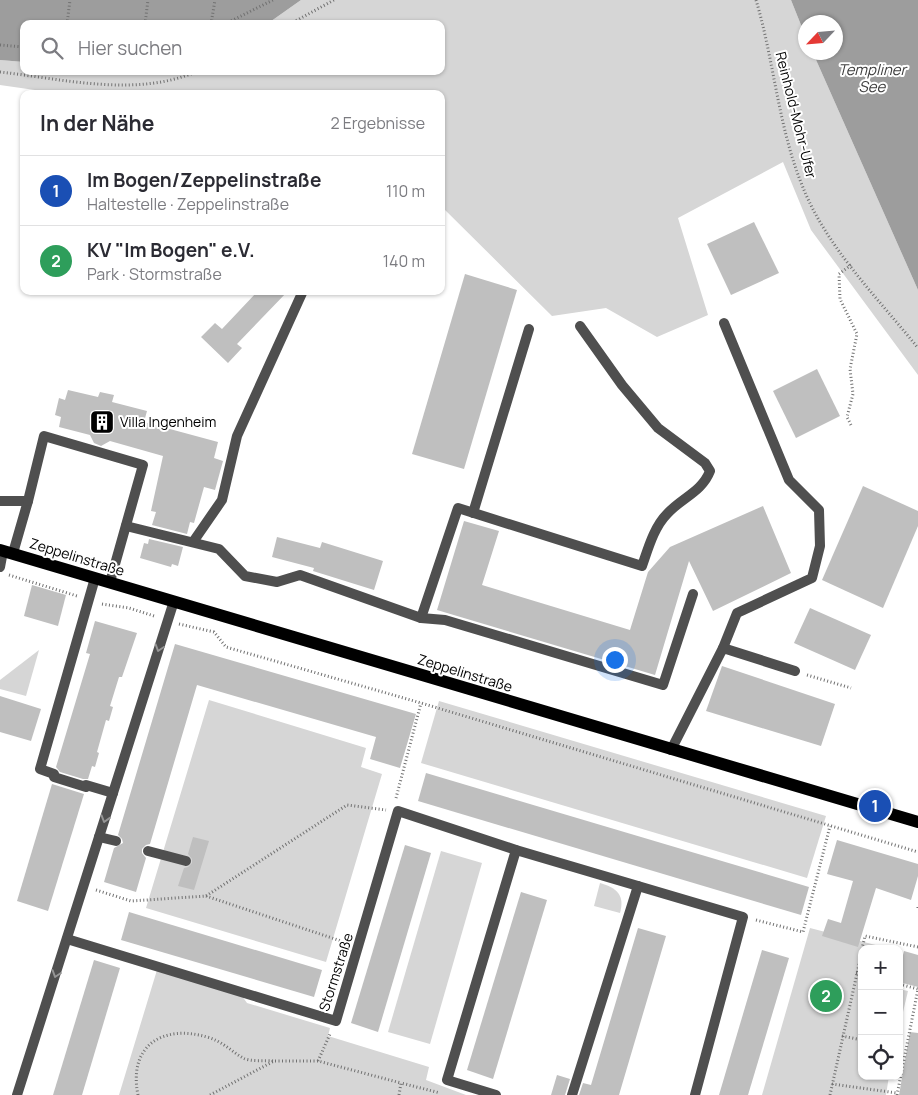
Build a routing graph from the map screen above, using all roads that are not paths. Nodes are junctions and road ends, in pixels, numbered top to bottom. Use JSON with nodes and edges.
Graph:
{"nodes":[{"id":1,"x":301,"y":295,"type":"edge"},
{"id":2,"x":724,"y":323,"type":"dead end"},
{"id":3,"x":580,"y":326,"type":"dead end"},
{"id":4,"x":529,"y":330,"type":"dead end"},
{"id":5,"x":0,"y":501,"type":"edge"},
{"id":6,"x":28,"y":501,"type":"junction"},
{"id":7,"x":473,"y":513,"type":"junction"},
{"id":8,"x":126,"y":526,"type":"junction"},
{"id":9,"x":193,"y":542,"type":"junction"},
{"id":10,"x":5,"y":551,"type":"edge"},
{"id":11,"x":0,"y":567,"type":"edge"},
{"id":12,"x":95,"y":578,"type":"junction"},
{"id":13,"x":110,"y":582,"type":"junction"},
{"id":14,"x":693,"y":594,"type":"dead end"},
{"id":15,"x":174,"y":601,"type":"junction"},
{"id":16,"x":421,"y":618,"type":"junction"},
{"id":17,"x":724,"y":648,"type":"junction"},
{"id":18,"x":795,"y":671,"type":"road end"},
{"id":19,"x":671,"y":750,"type":"junction"},
{"id":20,"x":113,"y":793,"type":"junction"},
{"id":21,"x":918,"y":822,"type":"edge"},
{"id":22,"x":100,"y":836,"type":"junction"},
{"id":23,"x":116,"y":841,"type":"dead end"},
{"id":24,"x":148,"y":850,"type":"dead end"},
{"id":25,"x":516,"y":850,"type":"junction"},
{"id":26,"x":186,"y":861,"type":"dead end"},
{"id":27,"x":638,"y":886,"type":"junction"},
{"id":28,"x":67,"y":939,"type":"junction"},
{"id":29,"x":17,"y":1095,"type":"edge"},
{"id":30,"x":496,"y":1095,"type":"edge"},
{"id":31,"x":572,"y":1095,"type":"edge"},
{"id":32,"x":695,"y":1095,"type":"edge"}],
"edges":[{"from":1,"to":9,"type":"street"},
{"from":2,"to":17,"type":"street"},
{"from":3,"to":7,"type":"street"},
{"from":4,"to":7,"type":"street"},
{"from":5,"to":6,"type":"street"},
{"from":6,"to":8,"type":"street"},
{"from":6,"to":10,"type":"street"},
{"from":7,"to":16,"type":"street"},
{"from":8,"to":9,"type":"street"},
{"from":8,"to":13,"type":"street"},
{"from":9,"to":16,"type":"street"},
{"from":10,"to":11,"type":"street"},
{"from":10,"to":12,"type":"main road","name":"Zeppelinstraße"},
{"from":12,"to":13,"type":"main road","name":"Zeppelinstraße"},
{"from":12,"to":20,"type":"street"},
{"from":13,"to":15,"type":"main road","name":"Zeppelinstraße"},
{"from":14,"to":16,"type":"street"},
{"from":15,"to":19,"type":"main road","name":"Zeppelinstraße"},
{"from":15,"to":20,"type":"street","one_way":true},
{"from":17,"to":18,"type":"street"},
{"from":17,"to":19,"type":"street"},
{"from":19,"to":21,"type":"main road","name":"Zeppelinstraße"},
{"from":20,"to":22,"type":"street","one_way":true},
{"from":22,"to":23,"type":"street"},
{"from":22,"to":28,"type":"street"},
{"from":24,"to":26,"type":"street"},
{"from":25,"to":27,"type":"street"},
{"from":25,"to":28,"type":"street","name":"Stormstraße"},
{"from":25,"to":30,"type":"street"},
{"from":27,"to":31,"type":"street"},
{"from":27,"to":32,"type":"street"},
{"from":28,"to":29,"type":"street","one_way":true}]}
